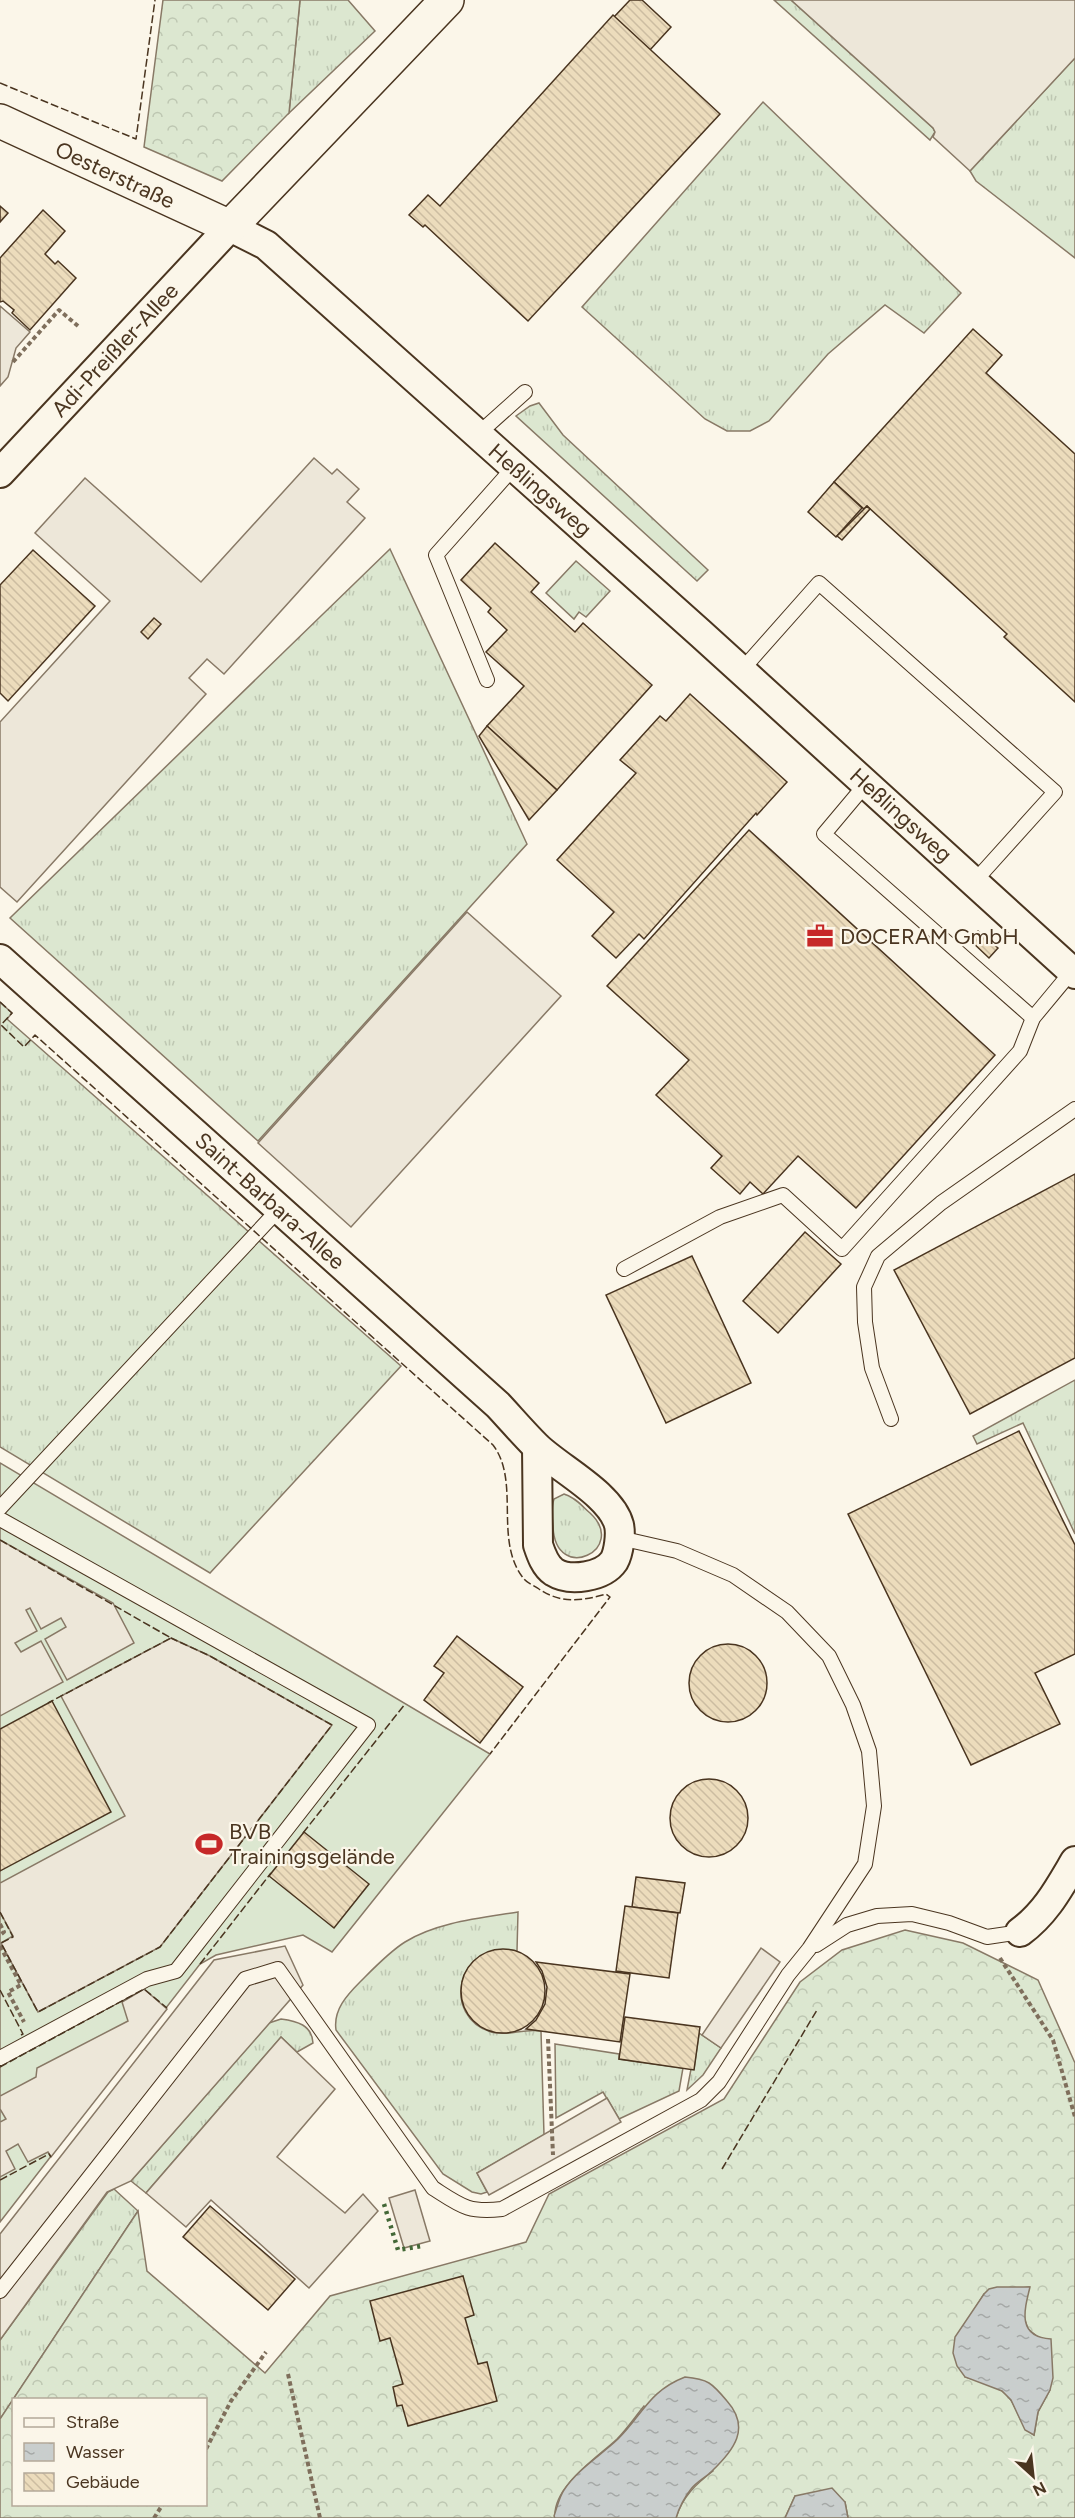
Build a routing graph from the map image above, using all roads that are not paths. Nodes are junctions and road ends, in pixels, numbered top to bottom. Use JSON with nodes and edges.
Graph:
{"nodes":[{"id":1,"x":447,"y":0,"type":"edge"},
{"id":2,"x":0,"y":121,"type":"edge"},
{"id":3,"x":230,"y":227,"type":"junction"},
{"id":4,"x":525,"y":392,"type":"dead end"},
{"id":5,"x":477,"y":435,"type":"junction"},
{"id":6,"x":514,"y":466,"type":"junction"},
{"id":7,"x":0,"y":474,"type":"edge"},
{"id":8,"x":741,"y":671,"type":"junction"},
{"id":9,"x":487,"y":680,"type":"dead end"},
{"id":10,"x":866,"y":784,"type":"junction"},
{"id":11,"x":974,"y":882,"type":"junction"},
{"id":12,"x":0,"y":959,"type":"edge"},
{"id":13,"x":1074,"y":972,"type":"edge"},
{"id":14,"x":1033,"y":1018,"type":"junction"},
{"id":15,"x":1075,"y":1109,"type":"edge"},
{"id":16,"x":279,"y":1209,"type":"junction"},
{"id":17,"x":624,"y":1269,"type":"dead end"},
{"id":18,"x":891,"y":1419,"type":"dead end"},
{"id":19,"x":537,"y":1447,"type":"junction"},
{"id":20,"x":0,"y":1508,"type":"edge"},
{"id":21,"x":0,"y":1519,"type":"edge"},
{"id":22,"x":620,"y":1538,"type":"junction"},
{"id":23,"x":1075,"y":1861,"type":"edge"},
{"id":24,"x":1020,"y":1932,"type":"joint"},
{"id":25,"x":809,"y":1949,"type":"junction"},
{"id":26,"x":0,"y":2058,"type":"edge"},
{"id":27,"x":0,"y":2291,"type":"edge"}],
"edges":[{"from":1,"to":3,"type":"street"},
{"from":2,"to":3,"type":"street","name":"Oesterstraße"},
{"from":3,"to":5,"type":"street","name":"Heßlingsweg"},
{"from":3,"to":7,"type":"street","name":"Adi-Preißler-Allee"},
{"from":4,"to":5,"type":"lane"},
{"from":5,"to":6,"type":"street","name":"Heßlingsweg"},
{"from":6,"to":8,"type":"street","name":"Heßlingsweg"},
{"from":6,"to":9,"type":"lane"},
{"from":8,"to":10,"type":"street","name":"Heßlingsweg"},
{"from":8,"to":11,"type":"lane"},
{"from":10,"to":11,"type":"street","name":"Heßlingsweg"},
{"from":10,"to":14,"type":"lane"},
{"from":11,"to":13,"type":"street","name":"Heßlingsweg"},
{"from":12,"to":16,"type":"street","name":"Saint-Barbara-Allee"},
{"from":13,"to":14,"type":"lane"},
{"from":14,"to":17,"type":"lane"},
{"from":15,"to":18,"type":"lane"},
{"from":16,"to":19,"type":"street","name":"Saint-Barbara-Allee"},
{"from":16,"to":20,"type":"lane"},
{"from":19,"to":22,"type":"street","name":"Saint-Barbara-Allee"},
{"from":19,"to":22,"type":"street"},
{"from":21,"to":26,"type":"lane"},
{"from":22,"to":25,"type":"lane"},
{"from":23,"to":24,"type":"street"},
{"from":24,"to":25,"type":"lane"},
{"from":25,"to":27,"type":"lane"}]}
